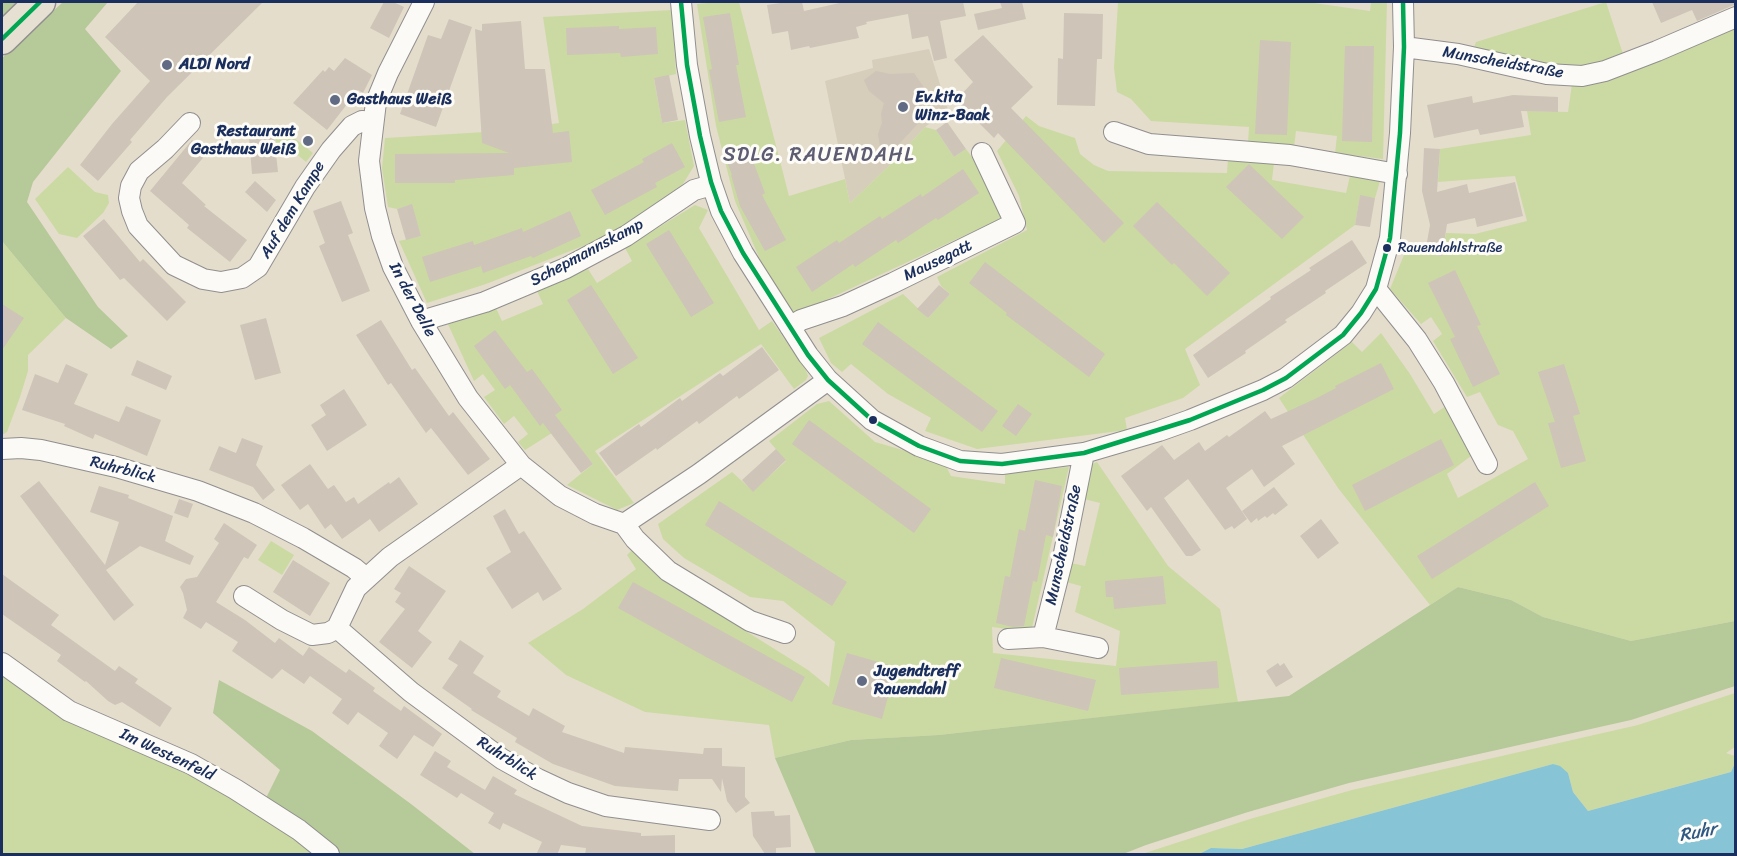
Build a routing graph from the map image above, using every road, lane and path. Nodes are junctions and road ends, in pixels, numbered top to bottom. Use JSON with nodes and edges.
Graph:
{"nodes":[{"id":1,"x":40,"y":2,"type":"edge"},
{"id":2,"x":424,"y":2,"type":"edge"},
{"id":3,"x":681,"y":2,"type":"edge"},
{"id":4,"x":1403,"y":2,"type":"edge"},
{"id":5,"x":1736,"y":17,"type":"edge"},
{"id":6,"x":2,"y":39,"type":"edge"},
{"id":7,"x":1404,"y":47,"type":"junction"},
{"id":8,"x":372,"y":122,"type":"junction"},
{"id":9,"x":190,"y":123,"type":"dead end"},
{"id":10,"x":1114,"y":132,"type":"dead end"},
{"id":11,"x":982,"y":153,"type":"dead end"},
{"id":12,"x":1397,"y":174,"type":"junction"},
{"id":13,"x":712,"y":185,"type":"junction"},
{"id":14,"x":1376,"y":290,"type":"junction"},
{"id":15,"x":421,"y":321,"type":"junction"},
{"id":16,"x":790,"y":327,"type":"junction"},
{"id":17,"x":828,"y":380,"type":"junction"},
{"id":18,"x":2,"y":449,"type":"edge"},
{"id":19,"x":1084,"y":453,"type":"junction"},
{"id":20,"x":1487,"y":464,"type":"dead end"},
{"id":21,"x":521,"y":465,"type":"junction"},
{"id":22,"x":624,"y":524,"type":"junction"},
{"id":23,"x":366,"y":578,"type":"junction"},
{"id":24,"x":244,"y":596,"type":"dead end"},
{"id":25,"x":337,"y":628,"type":"junction"},
{"id":26,"x":785,"y":633,"type":"dead end"},
{"id":27,"x":1043,"y":637,"type":"junction"},
{"id":28,"x":1008,"y":639,"type":"dead end"},
{"id":29,"x":1098,"y":648,"type":"dead end"},
{"id":30,"x":2,"y":663,"type":"edge"},
{"id":31,"x":710,"y":820,"type":"dead end"},
{"id":32,"x":329,"y":855,"type":"edge"}],
"edges":[{"from":1,"to":6,"type":"main road"},
{"from":2,"to":8,"type":"street","name":"In der Delle"},
{"from":3,"to":13,"type":"street"},
{"from":4,"to":7,"type":"street"},
{"from":5,"to":7,"type":"street","name":"Munscheidstraße"},
{"from":7,"to":12,"type":"street"},
{"from":8,"to":9,"type":"street","name":"Auf dem Kampe"},
{"from":8,"to":15,"type":"street","name":"In der Delle"},
{"from":10,"to":12,"type":"street"},
{"from":11,"to":16,"type":"street","name":"Mausegatt"},
{"from":12,"to":14,"type":"street"},
{"from":13,"to":15,"type":"street","name":"Schepmannskamp"},
{"from":13,"to":16,"type":"street"},
{"from":14,"to":19,"type":"street"},
{"from":14,"to":20,"type":"street"},
{"from":15,"to":21,"type":"street","name":"In der Delle"},
{"from":16,"to":17,"type":"street"},
{"from":17,"to":19,"type":"street"},
{"from":17,"to":22,"type":"street"},
{"from":18,"to":23,"type":"street","name":"Ruhrblick"},
{"from":19,"to":27,"type":"street","name":"Munscheidstraße"},
{"from":21,"to":22,"type":"street","name":"In der Delle"},
{"from":21,"to":23,"type":"street"},
{"from":22,"to":26,"type":"street"},
{"from":23,"to":25,"type":"street"},
{"from":24,"to":25,"type":"street"},
{"from":25,"to":31,"type":"street","name":"Ruhrblick"},
{"from":27,"to":28,"type":"street"},
{"from":27,"to":29,"type":"street"},
{"from":30,"to":32,"type":"street","name":"Im Westenfeld"}]}
